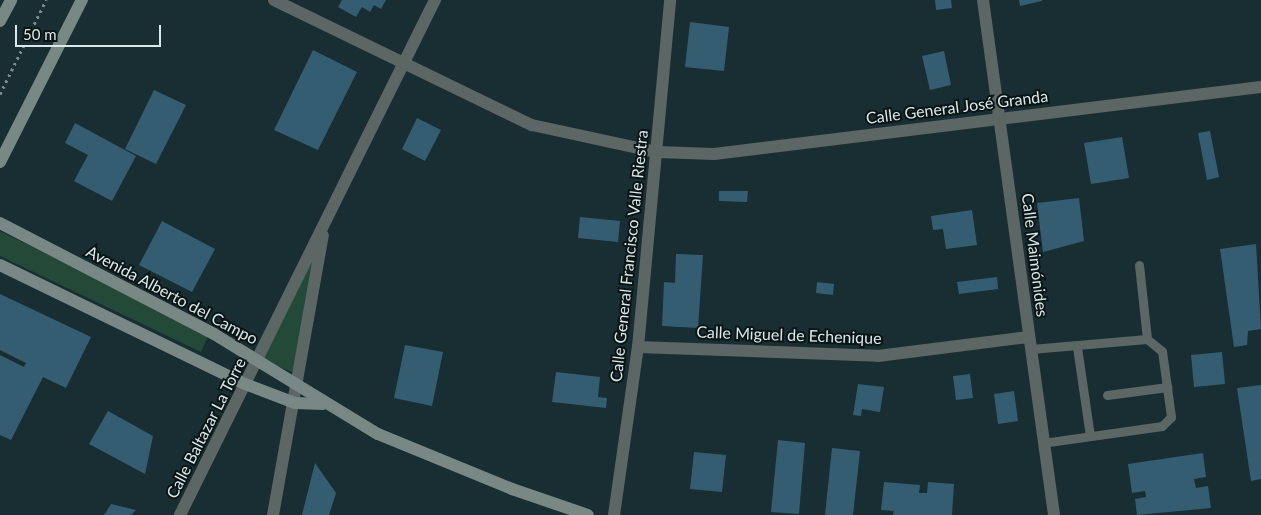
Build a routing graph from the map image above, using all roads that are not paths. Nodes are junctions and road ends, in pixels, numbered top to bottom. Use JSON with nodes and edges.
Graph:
{"nodes":[{"id":1,"x":11,"y":0,"type":"edge"},
{"id":2,"x":82,"y":0,"type":"edge"},
{"id":3,"x":274,"y":0,"type":"edge"},
{"id":4,"x":434,"y":0,"type":"edge"},
{"id":5,"x":670,"y":0,"type":"edge"},
{"id":6,"x":983,"y":0,"type":"edge"},
{"id":7,"x":0,"y":22,"type":"edge"},
{"id":8,"x":405,"y":62,"type":"junction"},
{"id":9,"x":1261,"y":87,"type":"edge"},
{"id":10,"x":1001,"y":117,"type":"junction"},
{"id":11,"x":657,"y":152,"type":"junction"},
{"id":12,"x":0,"y":162,"type":"edge"},
{"id":13,"x":326,"y":221,"type":"junction"},
{"id":14,"x":0,"y":223,"type":"edge"},
{"id":15,"x":0,"y":265,"type":"edge"},
{"id":16,"x":1139,"y":265,"type":"dead end"},
{"id":17,"x":1147,"y":339,"type":"junction"},
{"id":18,"x":1030,"y":343,"type":"junction"},
{"id":19,"x":638,"y":347,"type":"junction"},
{"id":20,"x":1078,"y":347,"type":"junction"},
{"id":21,"x":258,"y":359,"type":"junction"},
{"id":22,"x":245,"y":384,"type":"junction"},
{"id":23,"x":1167,"y":387,"type":"junction"},
{"id":24,"x":297,"y":393,"type":"junction"},
{"id":25,"x":1107,"y":395,"type":"dead end"},
{"id":26,"x":323,"y":404,"type":"junction"},
{"id":27,"x":1090,"y":436,"type":"junction"},
{"id":28,"x":1044,"y":443,"type":"junction"},
{"id":29,"x":180,"y":515,"type":"edge"},
{"id":30,"x":273,"y":515,"type":"edge"},
{"id":31,"x":588,"y":515,"type":"edge"},
{"id":32,"x":614,"y":515,"type":"edge"},
{"id":33,"x":1054,"y":515,"type":"edge"}],
"edges":[{"from":1,"to":7,"type":"main road"},
{"from":2,"to":12,"type":"main road"},
{"from":3,"to":8,"type":"street","name":"Calle General José Granda"},
{"from":4,"to":8,"type":"street","name":"Calle Baltazar La Torre"},
{"from":5,"to":11,"type":"street","name":"Calle General Francisco Valle Riestra"},
{"from":6,"to":10,"type":"street","name":"Calle Maimónides"},
{"from":8,"to":11,"type":"street","name":"Calle General José Granda"},
{"from":8,"to":13,"type":"street","name":"Calle Baltazar La Torre"},
{"from":9,"to":10,"type":"street","name":"Calle General José Granda"},
{"from":10,"to":11,"type":"street","name":"Calle General José Granda"},
{"from":10,"to":18,"type":"street","name":"Calle Maimónides"},
{"from":11,"to":19,"type":"street","name":"Calle General Francisco Valle Riestra"},
{"from":13,"to":21,"type":"street","name":"Calle Baltazar La Torre"},
{"from":13,"to":24,"type":"street","name":"Calle Baltazar La Torre"},
{"from":14,"to":21,"type":"main road","name":"Avenida Alberto del Campo"},
{"from":15,"to":22,"type":"main road","name":"Avenida Alberto del Campo"},
{"from":16,"to":17,"type":"lane"},
{"from":17,"to":20,"type":"lane"},
{"from":17,"to":23,"type":"lane"},
{"from":18,"to":19,"type":"street","name":"Calle Miguel de Echenique"},
{"from":18,"to":20,"type":"lane"},
{"from":18,"to":28,"type":"street","name":"Calle Maimónides"},
{"from":19,"to":32,"type":"street","name":"Calle General Francisco Valle Riestra"},
{"from":20,"to":27,"type":"lane"},
{"from":21,"to":22,"type":"street","name":"Calle Baltazar La Torre"},
{"from":21,"to":24,"type":"main road","name":"Avenida Alberto del Campo"},
{"from":22,"to":24,"type":"main road","name":"Avenida Alberto del Campo"},
{"from":22,"to":29,"type":"street","name":"Calle Baltazar La Torre"},
{"from":23,"to":25,"type":"lane"},
{"from":23,"to":27,"type":"lane"},
{"from":24,"to":26,"type":"main road","name":"Avenida Alberto del Campo"},
{"from":24,"to":26,"type":"main road","name":"Avenida Alberto del Campo"},
{"from":24,"to":30,"type":"street","name":"Calle Baltazar La Torre"},
{"from":26,"to":31,"type":"main road","name":"Avenida Alberto del Campo"},
{"from":27,"to":28,"type":"lane"},
{"from":28,"to":33,"type":"street","name":"Calle Maimónides"}]}
